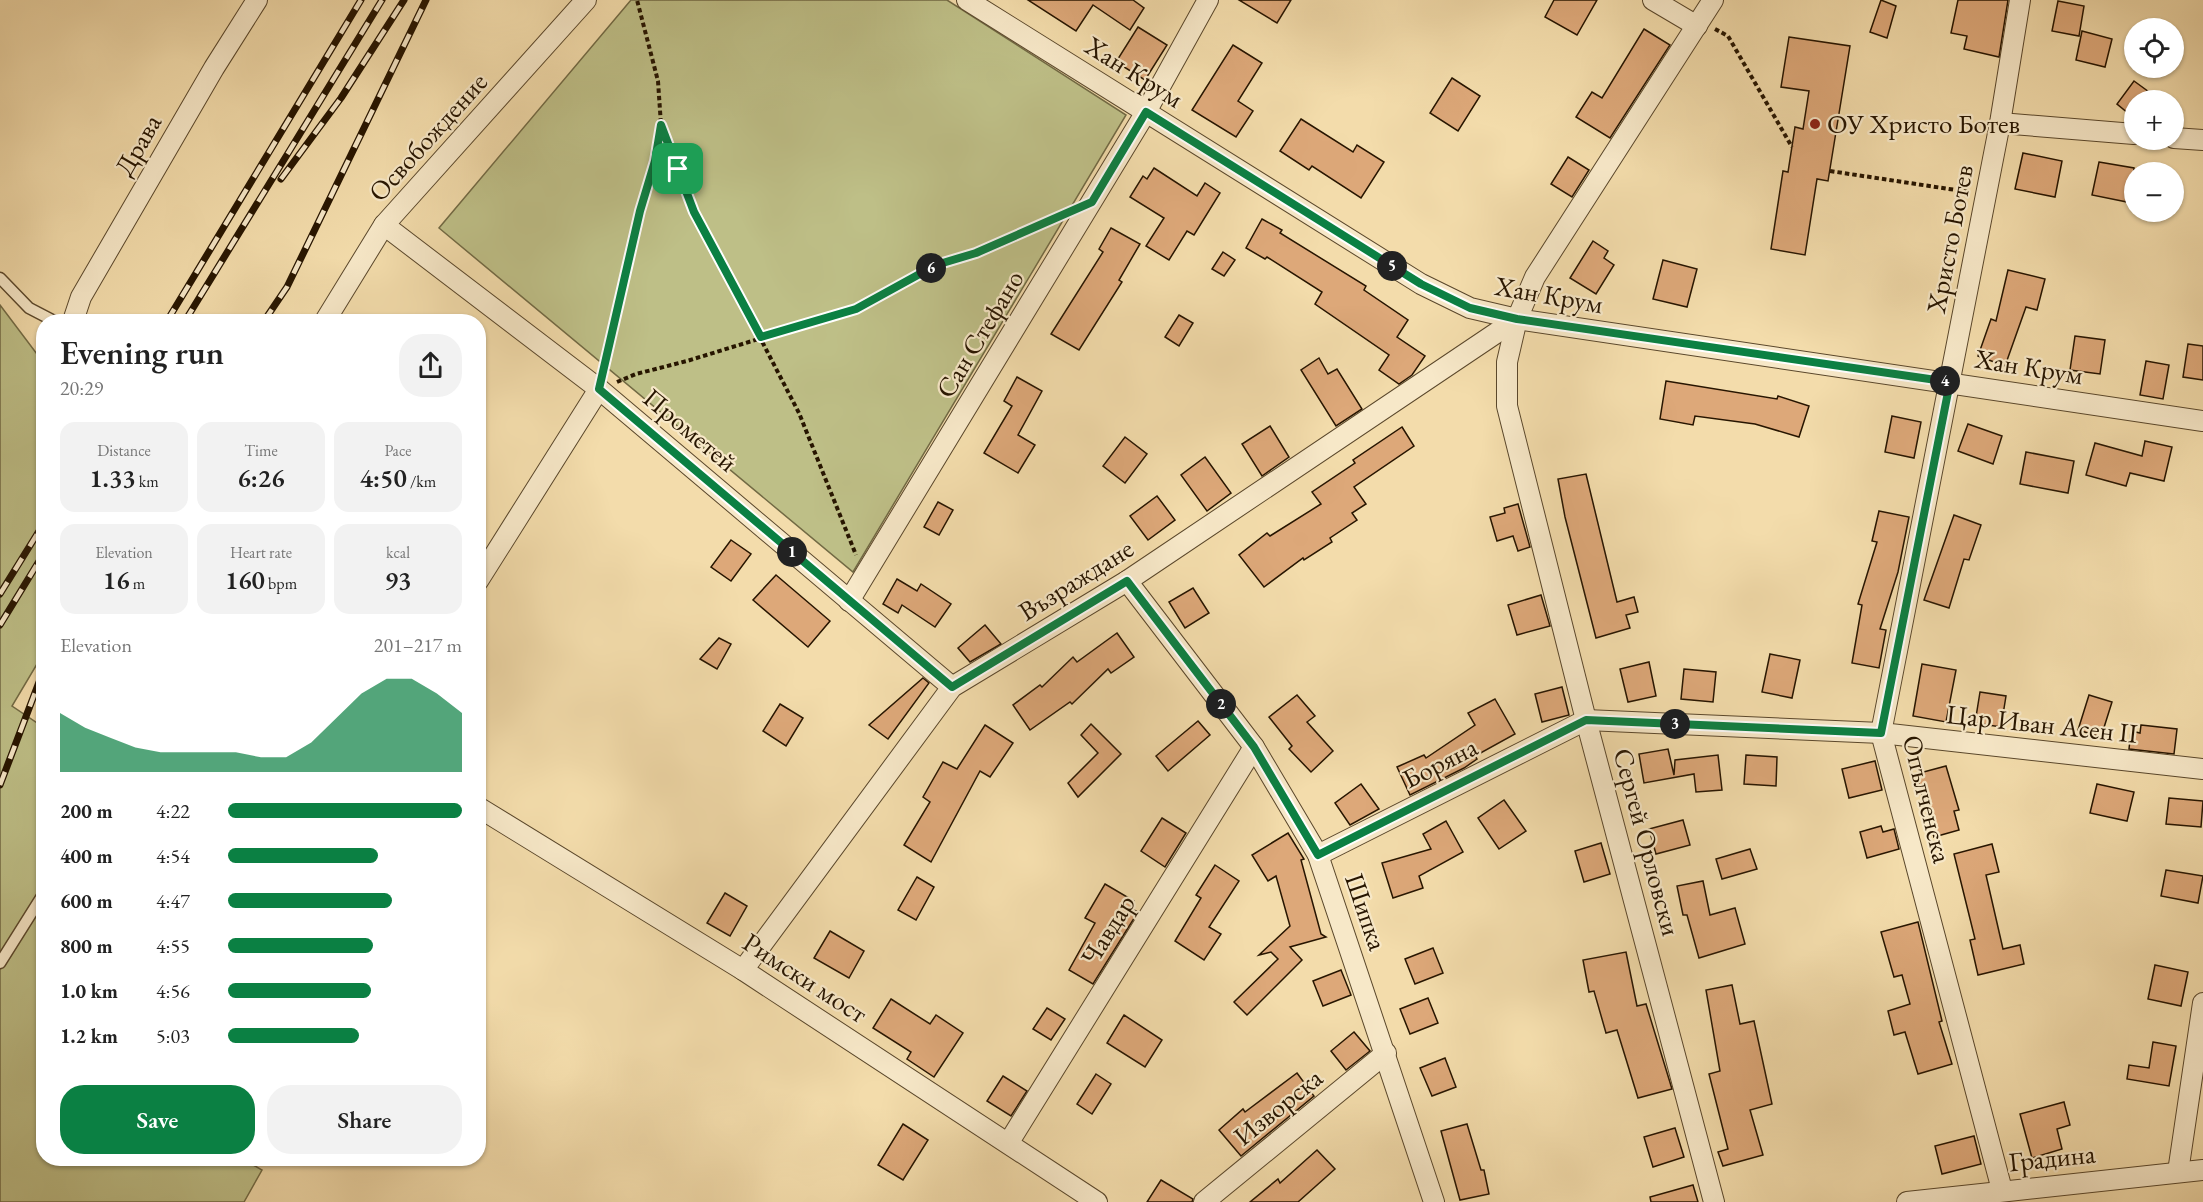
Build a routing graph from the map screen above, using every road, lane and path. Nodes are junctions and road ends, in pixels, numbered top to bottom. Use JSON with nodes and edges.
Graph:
{"nodes":[{"id":1,"x":257,"y":0,"type":"edge"},
{"id":2,"x":586,"y":0,"type":"edge"},
{"id":3,"x":638,"y":0,"type":"edge"},
{"id":4,"x":968,"y":0,"type":"edge"},
{"id":5,"x":1208,"y":0,"type":"edge"},
{"id":6,"x":1653,"y":0,"type":"edge"},
{"id":7,"x":1713,"y":0,"type":"edge"},
{"id":8,"x":2020,"y":0,"type":"edge"},
{"id":9,"x":1698,"y":23,"type":"junction"},
{"id":10,"x":1146,"y":112,"type":"junction"},
{"id":11,"x":2000,"y":123,"type":"junction"},
{"id":12,"x":661,"y":125,"type":"junction"},
{"id":13,"x":2124,"y":133,"type":"edge"},
{"id":14,"x":2184,"y":139,"type":"edge"},
{"id":15,"x":2203,"y":140,"type":"edge"},
{"id":16,"x":1792,"y":147,"type":"dead end"},
{"id":17,"x":1830,"y":171,"type":"dead end"},
{"id":18,"x":1986,"y":194,"type":"junction"},
{"id":19,"x":1092,"y":202,"type":"junction"},
{"id":20,"x":384,"y":225,"type":"junction"},
{"id":21,"x":0,"y":278,"type":"edge"},
{"id":22,"x":41,"y":314,"type":"edge"},
{"id":23,"x":75,"y":314,"type":"edge"},
{"id":24,"x":329,"y":314,"type":"edge"},
{"id":25,"x":1517,"y":319,"type":"junction"},
{"id":26,"x":761,"y":337,"type":"junction"},
{"id":27,"x":1950,"y":382,"type":"junction"},
{"id":28,"x":599,"y":389,"type":"junction"},
{"id":29,"x":2203,"y":421,"type":"edge"},
{"id":30,"x":486,"y":568,"type":"edge"},
{"id":31,"x":864,"y":576,"type":"junction"},
{"id":32,"x":1127,"y":581,"type":"junction"},
{"id":33,"x":849,"y":601,"type":"junction"},
{"id":34,"x":952,"y":687,"type":"junction"},
{"id":35,"x":1586,"y":720,"type":"junction"},
{"id":36,"x":1881,"y":733,"type":"junction"},
{"id":37,"x":1254,"y":747,"type":"junction"},
{"id":38,"x":2203,"y":769,"type":"edge"},
{"id":39,"x":486,"y":812,"type":"edge"},
{"id":40,"x":1318,"y":855,"type":"junction"},
{"id":41,"x":36,"y":906,"type":"edge"},
{"id":42,"x":0,"y":963,"type":"edge"},
{"id":43,"x":743,"y":970,"type":"junction"},
{"id":44,"x":2203,"y":1003,"type":"edge"},
{"id":45,"x":1386,"y":1053,"type":"junction"},
{"id":46,"x":1009,"y":1142,"type":"junction"},
{"id":47,"x":2203,"y":1170,"type":"edge"},
{"id":48,"x":2178,"y":1172,"type":"junction"},
{"id":49,"x":2002,"y":1190,"type":"junction"},
{"id":50,"x":1097,"y":1202,"type":"edge"},
{"id":51,"x":1204,"y":1202,"type":"edge"},
{"id":52,"x":1434,"y":1202,"type":"edge"},
{"id":53,"x":1714,"y":1202,"type":"edge"},
{"id":54,"x":1907,"y":1202,"type":"edge"}],
"edges":[{"from":1,"to":23,"type":"street","name":"Драва"},
{"from":2,"to":20,"type":"street","name":"Освобождение"},
{"from":3,"to":12,"type":"path"},
{"from":4,"to":10,"type":"street","name":"Хан Крум"},
{"from":5,"to":10,"type":"street","name":"Сан Стефано"},
{"from":6,"to":9,"type":"street"},
{"from":7,"to":9,"type":"street","name":"Сергей Орловски"},
{"from":8,"to":11,"type":"street","name":"Христо Ботев"},
{"from":9,"to":16,"type":"path"},
{"from":9,"to":25,"type":"street","name":"Сергей Орловски"},
{"from":10,"to":19,"type":"street","name":"Сан Стефано"},
{"from":10,"to":25,"type":"street","name":"Хан Крум"},
{"from":11,"to":13,"type":"street"},
{"from":11,"to":18,"type":"street","name":"Христо Ботев"},
{"from":12,"to":26,"type":"path"},
{"from":12,"to":28,"type":"path"},
{"from":14,"to":15,"type":"street"},
{"from":17,"to":18,"type":"path"},
{"from":18,"to":27,"type":"street","name":"Христо Ботев"},
{"from":19,"to":26,"type":"path"},
{"from":19,"to":31,"type":"street","name":"Сан Стефано"},
{"from":20,"to":24,"type":"street","name":"Освобождение"},
{"from":20,"to":28,"type":"street","name":"Прометей"},
{"from":21,"to":22,"type":"lane"},
{"from":25,"to":27,"type":"street","name":"Хан Крум"},
{"from":25,"to":32,"type":"street","name":"Възраждане"},
{"from":25,"to":35,"type":"street","name":"Сергей Орловски"},
{"from":26,"to":28,"type":"path"},
{"from":26,"to":31,"type":"path"},
{"from":27,"to":29,"type":"street","name":"Хан Крум"},
{"from":27,"to":36,"type":"street","name":"Опълченска"},
{"from":28,"to":30,"type":"street"},
{"from":28,"to":33,"type":"street","name":"Прометей"},
{"from":31,"to":33,"type":"street","name":"Сан Стефано"},
{"from":32,"to":34,"type":"street","name":"Възраждане"},
{"from":32,"to":37,"type":"street","name":"Шипка"},
{"from":33,"to":34,"type":"street","name":"Прометей"},
{"from":34,"to":43,"type":"street","name":"Възраждане"},
{"from":35,"to":36,"type":"street","name":"Цар Иван Асен II"},
{"from":35,"to":40,"type":"street","name":"Боряна"},
{"from":35,"to":53,"type":"street","name":"Сергей Орловски"},
{"from":36,"to":38,"type":"street","name":"Цар Иван Асен II"},
{"from":36,"to":49,"type":"street","name":"Опълченска"},
{"from":37,"to":40,"type":"street","name":"Шипка"},
{"from":37,"to":46,"type":"street","name":"Чавдар"},
{"from":39,"to":43,"type":"street","name":"Римски мост"},
{"from":40,"to":45,"type":"street","name":"Шипка"},
{"from":41,"to":42,"type":"lane"},
{"from":43,"to":46,"type":"street","name":"Римски мост"},
{"from":44,"to":48,"type":"street"},
{"from":45,"to":51,"type":"street","name":"Изворска"},
{"from":45,"to":52,"type":"street","name":"Шипка"},
{"from":46,"to":50,"type":"street","name":"Римски мост"},
{"from":47,"to":48,"type":"street","name":"Градина"},
{"from":48,"to":49,"type":"street","name":"Градина"},
{"from":49,"to":54,"type":"street","name":"Градина"}]}
